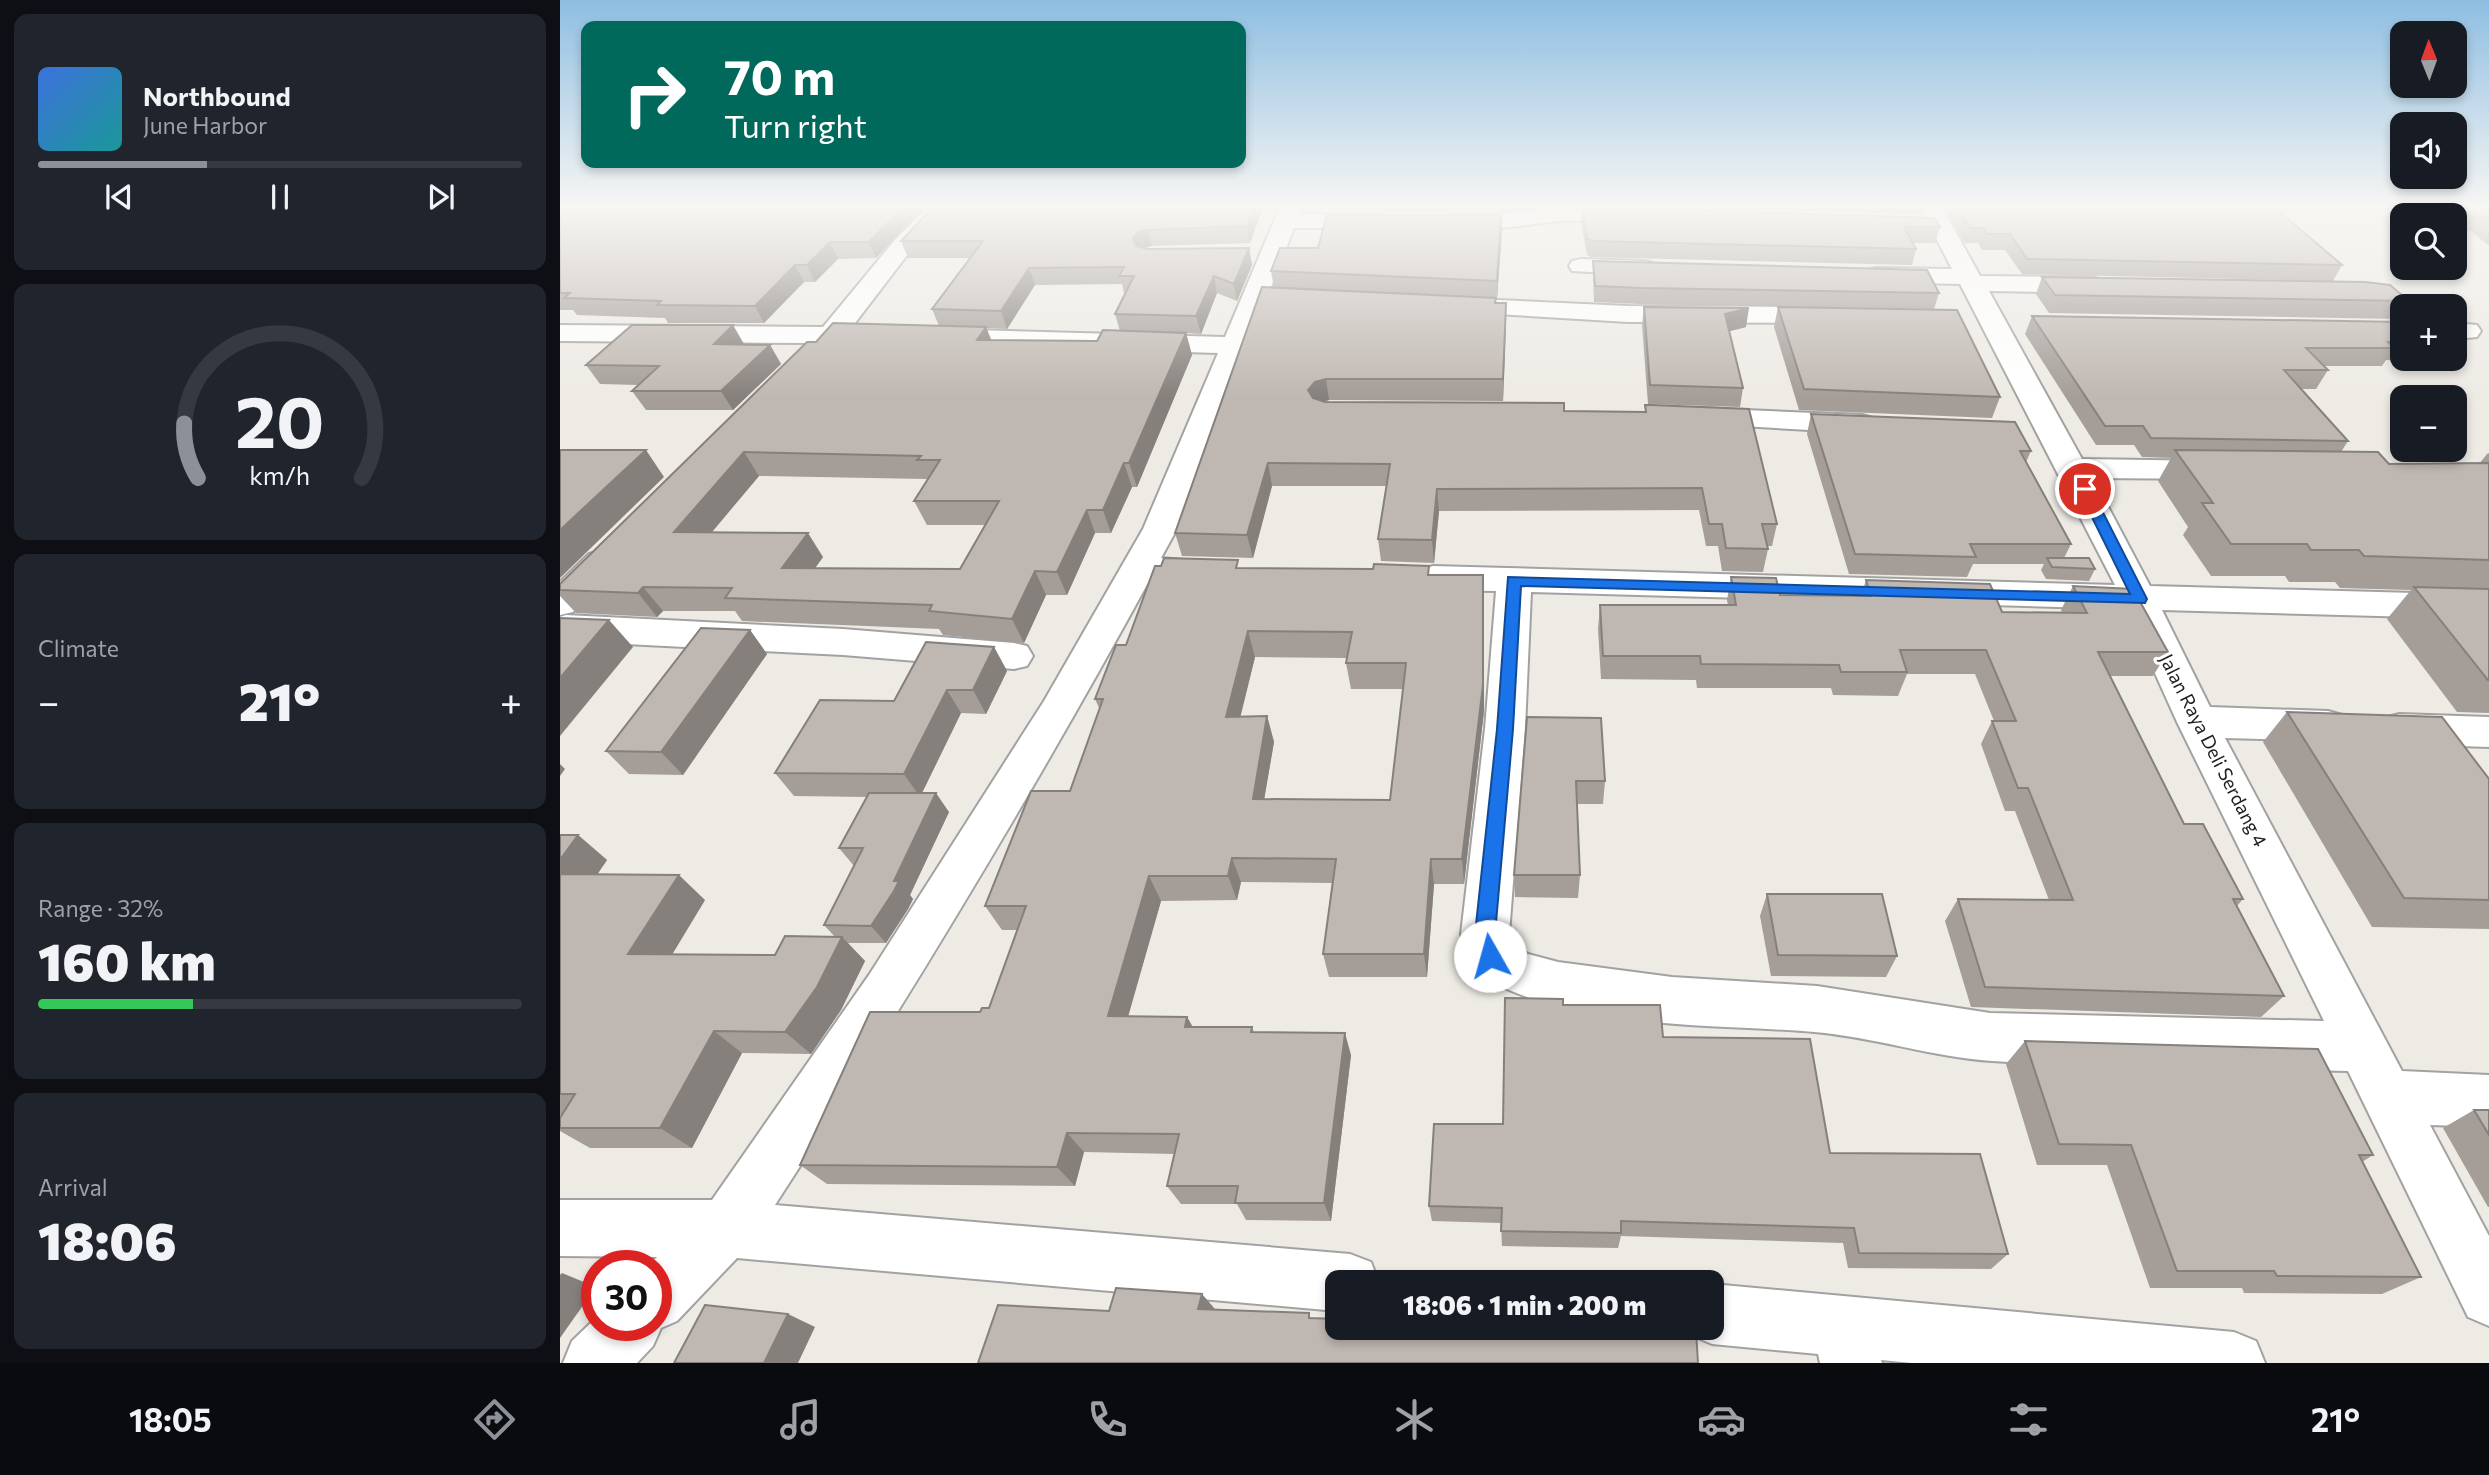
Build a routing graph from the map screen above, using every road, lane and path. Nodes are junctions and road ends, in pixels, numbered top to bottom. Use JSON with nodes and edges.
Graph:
{"nodes":[{"id":1,"x":882,"y":271,"type":"edge"},
{"id":2,"x":1272,"y":271,"type":"edge"},
{"id":3,"x":1961,"y":271,"type":"edge"},
{"id":4,"x":1857,"y":274,"type":"edge"},
{"id":5,"x":2118,"y":285,"type":"edge"},
{"id":6,"x":1435,"y":305,"type":"edge"},
{"id":7,"x":1984,"y":307,"type":"junction"},
{"id":8,"x":1854,"y":315,"type":"edge"},
{"id":9,"x":560,"y":333,"type":"edge"},
{"id":10,"x":831,"y":334,"type":"junction"},
{"id":11,"x":1236,"y":345,"type":"junction"},
{"id":12,"x":801,"y":363,"type":"edge"},
{"id":13,"x":1677,"y":416,"type":"edge"},
{"id":14,"x":1886,"y":425,"type":"edge"},
{"id":15,"x":2074,"y":468,"type":"junction"},
{"id":16,"x":2240,"y":470,"type":"edge"},
{"id":17,"x":624,"y":538,"type":"edge"},
{"id":18,"x":1137,"y":569,"type":"junction"},
{"id":19,"x":1235,"y":572,"type":"edge"},
{"id":20,"x":1402,"y":577,"type":"edge"},
{"id":21,"x":1514,"y":581,"type":"junction"},
{"id":22,"x":2140,"y":599,"type":"junction"},
{"id":23,"x":560,"y":603,"type":"edge"},
{"id":24,"x":2489,"y":607,"type":"edge"},
{"id":25,"x":560,"y":628,"type":"edge"},
{"id":26,"x":1014,"y":656,"type":"dead end"},
{"id":27,"x":2197,"y":722,"type":"junction"},
{"id":28,"x":2489,"y":732,"type":"edge"},
{"id":29,"x":2363,"y":1047,"type":"junction"},
{"id":30,"x":2388,"y":1097,"type":"junction"},
{"id":31,"x":2489,"y":1101,"type":"edge"},
{"id":32,"x":560,"y":1228,"type":"edge"},
{"id":33,"x":726,"y":1229,"type":"junction"},
{"id":34,"x":1325,"y":1281,"type":"edge"},
{"id":35,"x":672,"y":1284,"type":"edge"},
{"id":36,"x":2489,"y":1296,"type":"edge"},
{"id":37,"x":1724,"y":1317,"type":"edge"},
{"id":38,"x":616,"y":1341,"type":"edge"},
{"id":39,"x":1846,"y":1344,"type":"edge"},
{"id":40,"x":594,"y":1363,"type":"edge"},
{"id":41,"x":2234,"y":1363,"type":"edge"}],
"edges":[{"from":1,"to":10,"type":"street"},
{"from":2,"to":11,"type":"street"},
{"from":3,"to":7,"type":"street","name":"Jalan Raya Deli Serdang 4"},
{"from":4,"to":7,"type":"street"},
{"from":5,"to":7,"type":"street"},
{"from":6,"to":8,"type":"street"},
{"from":7,"to":15,"type":"street","name":"Jalan Raya Deli Serdang 4"},
{"from":9,"to":10,"type":"street"},
{"from":10,"to":11,"type":"street"},
{"from":10,"to":12,"type":"street"},
{"from":11,"to":18,"type":"street"},
{"from":13,"to":14,"type":"street"},
{"from":15,"to":16,"type":"street"},
{"from":15,"to":22,"type":"street","name":"Jalan Raya Deli Serdang 4"},
{"from":17,"to":23,"type":"street"},
{"from":18,"to":19,"type":"street"},
{"from":18,"to":33,"type":"street"},
{"from":20,"to":21,"type":"street"},
{"from":21,"to":22,"type":"street"},
{"from":21,"to":29,"type":"street"},
{"from":22,"to":24,"type":"street"},
{"from":22,"to":27,"type":"street","name":"Jalan Raya Deli Serdang 4"},
{"from":25,"to":26,"type":"street"},
{"from":27,"to":28,"type":"street"},
{"from":27,"to":29,"type":"street","name":"Jalan Raya Deli Serdang 4"},
{"from":29,"to":30,"type":"street","name":"Jalan Raya Deli Serdang 4"},
{"from":30,"to":31,"type":"street"},
{"from":30,"to":36,"type":"street","name":"Jalan Raya Deli Serdang 4"},
{"from":32,"to":33,"type":"street"},
{"from":33,"to":34,"type":"street"},
{"from":33,"to":35,"type":"street"},
{"from":37,"to":39,"type":"street"},
{"from":38,"to":40,"type":"street"},
{"from":39,"to":41,"type":"street"}]}
